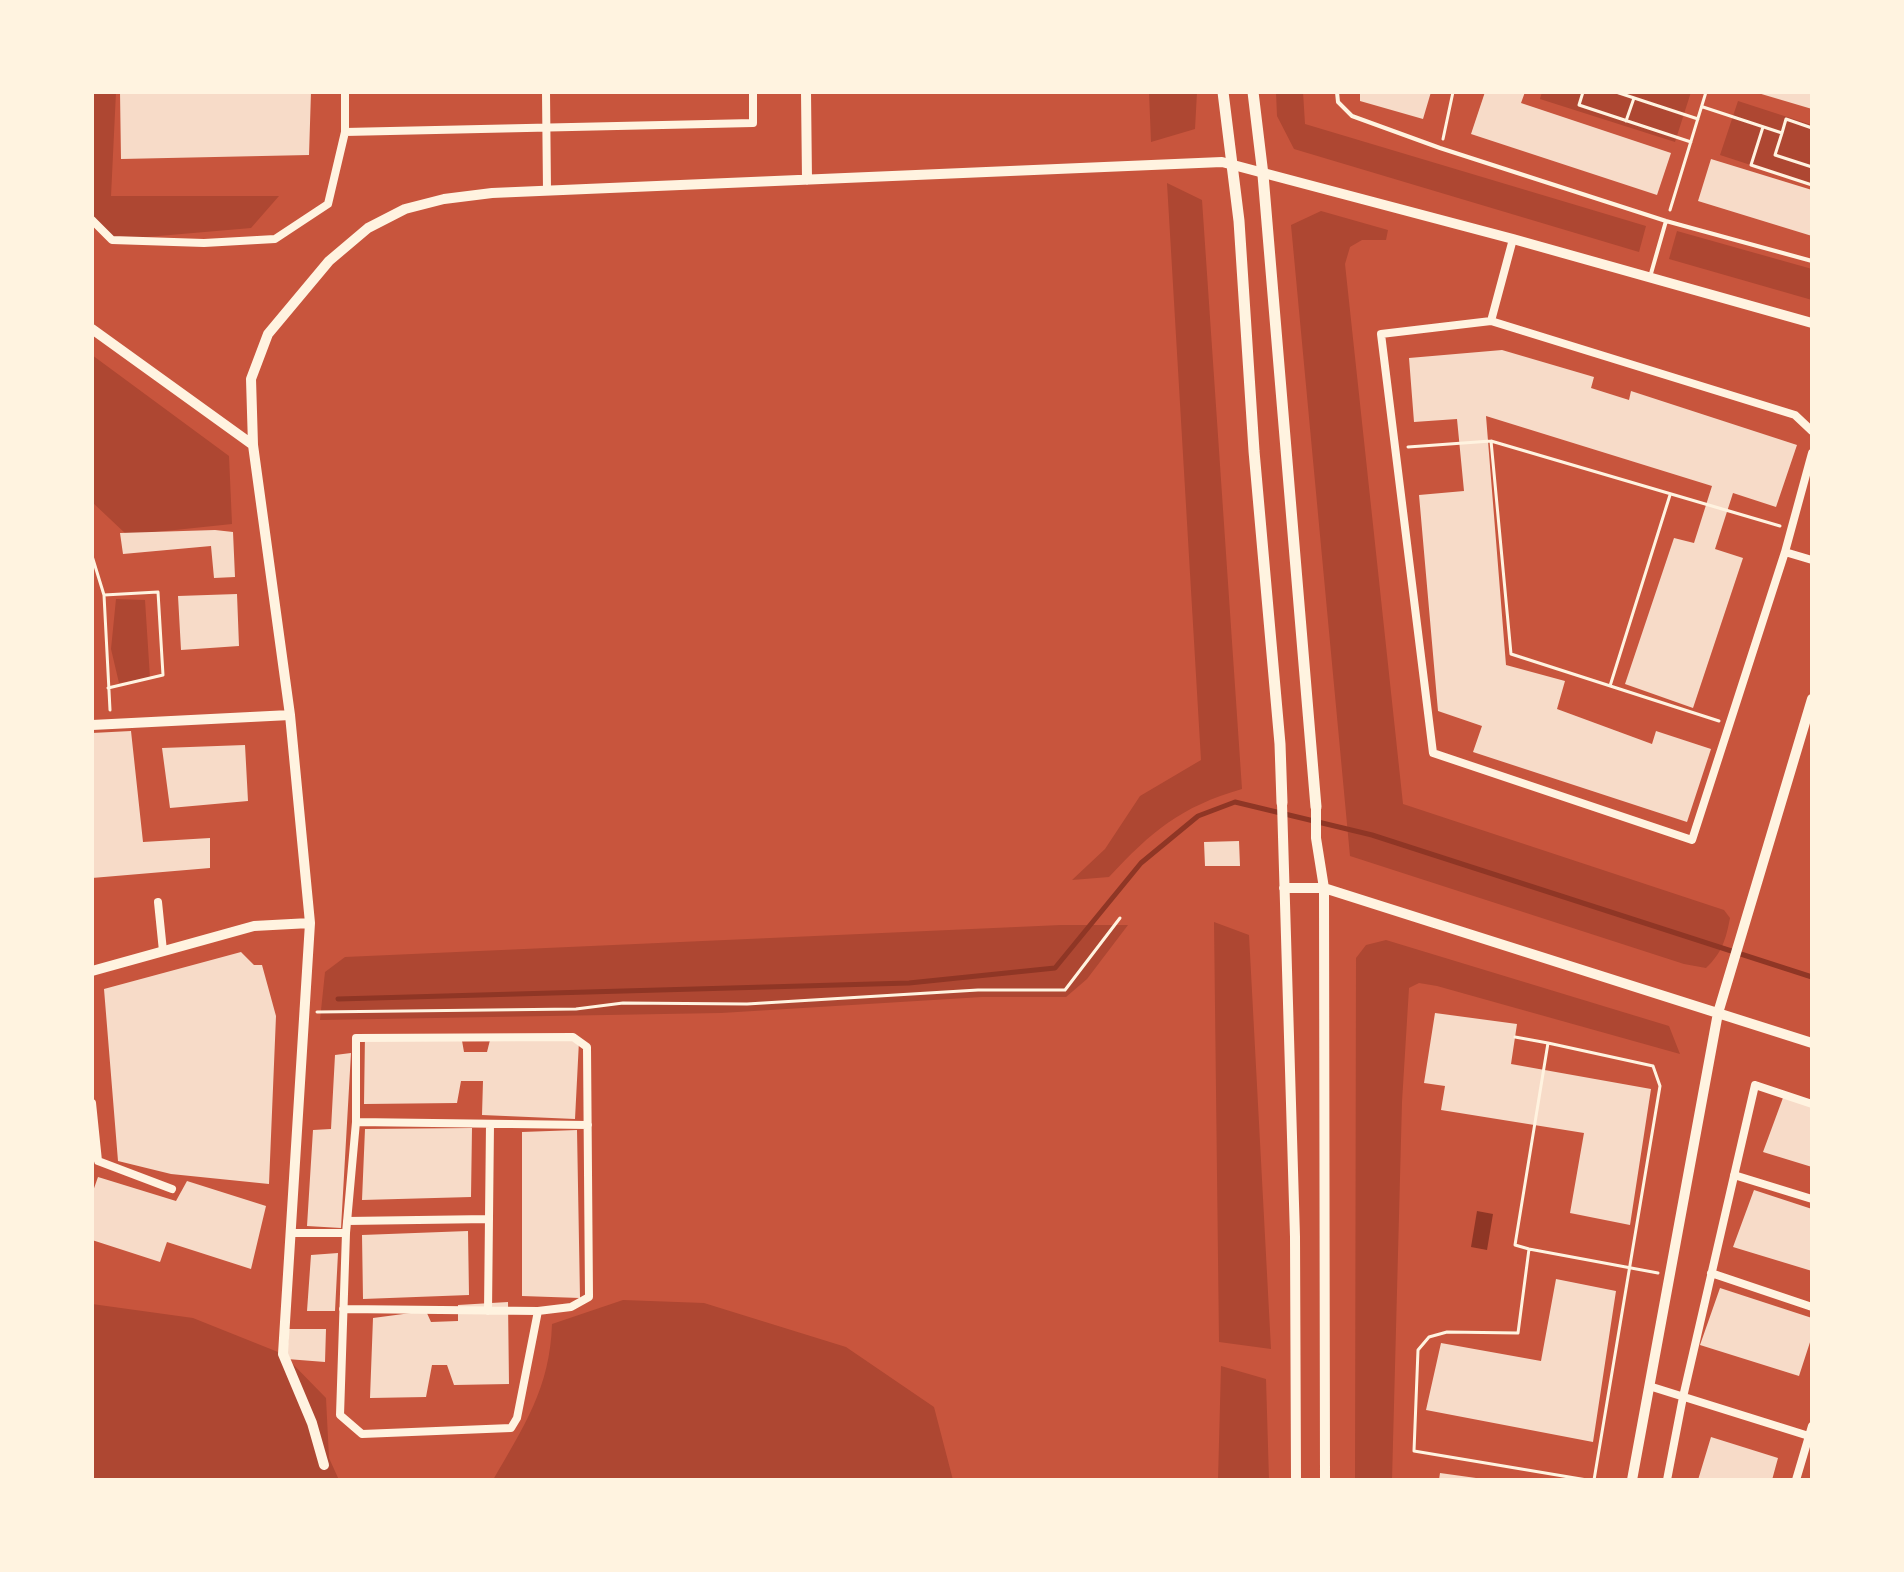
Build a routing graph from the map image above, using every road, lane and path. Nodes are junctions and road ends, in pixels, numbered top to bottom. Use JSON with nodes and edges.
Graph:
{"nodes":[{"id":1,"x":345,"y":92,"type":"edge"},
{"id":2,"x":546,"y":92,"type":"edge"},
{"id":3,"x":753,"y":92,"type":"edge"},
{"id":4,"x":806,"y":92,"type":"edge"},
{"id":5,"x":1223,"y":92,"type":"edge"},
{"id":6,"x":1253,"y":92,"type":"edge"},
{"id":7,"x":1337,"y":92,"type":"edge"},
{"id":8,"x":1453,"y":92,"type":"edge"},
{"id":9,"x":1583,"y":92,"type":"edge"},
{"id":10,"x":1616,"y":92,"type":"edge"},
{"id":11,"x":1706,"y":92,"type":"edge"},
{"id":12,"x":1634,"y":98,"type":"junction"},
{"id":13,"x":1702,"y":106,"type":"junction"},
{"id":14,"x":1698,"y":119,"type":"junction"},
{"id":15,"x":1626,"y":121,"type":"junction"},
{"id":16,"x":547,"y":126,"type":"junction"},
{"id":17,"x":1764,"y":127,"type":"junction"},
{"id":18,"x":1812,"y":128,"type":"edge"},
{"id":19,"x":345,"y":132,"type":"junction"},
{"id":20,"x":1782,"y":133,"type":"junction"},
{"id":21,"x":1691,"y":142,"type":"junction"},
{"id":22,"x":1440,"y":148,"type":"junction"},
{"id":23,"x":1232,"y":166,"type":"junction"},
{"id":24,"x":1812,"y":167,"type":"edge"},
{"id":25,"x":1263,"y":175,"type":"junction"},
{"id":26,"x":807,"y":180,"type":"junction"},
{"id":27,"x":1812,"y":185,"type":"edge"},
{"id":28,"x":547,"y":191,"type":"junction"},
{"id":29,"x":92,"y":220,"type":"edge"},
{"id":30,"x":1666,"y":221,"type":"junction"},
{"id":31,"x":1513,"y":239,"type":"junction"},
{"id":32,"x":1812,"y":261,"type":"edge"},
{"id":33,"x":1650,"y":277,"type":"junction"},
{"id":34,"x":1491,"y":321,"type":"junction"},
{"id":35,"x":1812,"y":323,"type":"edge"},
{"id":36,"x":92,"y":329,"type":"edge"},
{"id":37,"x":1812,"y":431,"type":"edge"},
{"id":38,"x":1491,"y":441,"type":"junction"},
{"id":39,"x":253,"y":445,"type":"junction"},
{"id":40,"x":1393,"y":448,"type":"junction"},
{"id":41,"x":1812,"y":453,"type":"edge"},
{"id":42,"x":1670,"y":495,"type":"junction"},
{"id":43,"x":1791,"y":530,"type":"junction"},
{"id":44,"x":1785,"y":552,"type":"junction"},
{"id":45,"x":92,"y":556,"type":"edge"},
{"id":46,"x":1812,"y":560,"type":"edge"},
{"id":47,"x":104,"y":595,"type":"junction"},
{"id":48,"x":1610,"y":686,"type":"junction"},
{"id":49,"x":108,"y":688,"type":"junction"},
{"id":50,"x":1812,"y":699,"type":"edge"},
{"id":51,"x":290,"y":715,"type":"junction"},
{"id":52,"x":111,"y":724,"type":"junction"},
{"id":53,"x":1731,"y":724,"type":"junction"},
{"id":54,"x":92,"y":725,"type":"edge"},
{"id":55,"x":1282,"y":803,"type":"joint"},
{"id":56,"x":1316,"y":807,"type":"joint"},
{"id":57,"x":1284,"y":888,"type":"junction"},
{"id":58,"x":1324,"y":888,"type":"junction"},
{"id":59,"x":158,"y":902,"type":"dead end"},
{"id":60,"x":1120,"y":918,"type":"dead end"},
{"id":61,"x":310,"y":923,"type":"junction"},
{"id":62,"x":163,"y":951,"type":"junction"},
{"id":63,"x":92,"y":971,"type":"edge"},
{"id":64,"x":305,"y":1012,"type":"junction"},
{"id":65,"x":1718,"y":1013,"type":"junction"},
{"id":66,"x":1515,"y":1037,"type":"dead end"},
{"id":67,"x":1548,"y":1043,"type":"junction"},
{"id":68,"x":1812,"y":1043,"type":"edge"},
{"id":69,"x":92,"y":1103,"type":"edge"},
{"id":70,"x":1812,"y":1104,"type":"edge"},
{"id":71,"x":356,"y":1122,"type":"junction"},
{"id":72,"x":490,"y":1124,"type":"junction"},
{"id":73,"x":588,"y":1125,"type":"junction"},
{"id":74,"x":1734,"y":1175,"type":"junction"},
{"id":75,"x":172,"y":1189,"type":"dead end"},
{"id":76,"x":1812,"y":1199,"type":"edge"},
{"id":77,"x":489,"y":1219,"type":"junction"},
{"id":78,"x":347,"y":1221,"type":"junction"},
{"id":79,"x":291,"y":1233,"type":"junction"},
{"id":80,"x":346,"y":1233,"type":"junction"},
{"id":81,"x":1529,"y":1249,"type":"junction"},
{"id":82,"x":1627,"y":1267,"type":"junction"},
{"id":83,"x":1711,"y":1273,"type":"junction"},
{"id":84,"x":1670,"y":1276,"type":"junction"},
{"id":85,"x":1812,"y":1307,"type":"edge"},
{"id":86,"x":343,"y":1309,"type":"junction"},
{"id":87,"x":488,"y":1311,"type":"junction"},
{"id":88,"x":538,"y":1311,"type":"junction"},
{"id":89,"x":1649,"y":1386,"type":"junction"},
{"id":90,"x":1683,"y":1397,"type":"junction"},
{"id":91,"x":1811,"y":1433,"type":"edge"},
{"id":92,"x":324,"y":1465,"type":"dead end"},
{"id":93,"x":1296,"y":1480,"type":"edge"},
{"id":94,"x":1325,"y":1480,"type":"edge"},
{"id":95,"x":1587,"y":1480,"type":"edge"},
{"id":96,"x":1594,"y":1480,"type":"edge"},
{"id":97,"x":1632,"y":1480,"type":"edge"},
{"id":98,"x":1667,"y":1480,"type":"edge"},
{"id":99,"x":1796,"y":1480,"type":"edge"}],
"edges":[{"from":1,"to":19,"type":"street"},
{"from":2,"to":16,"type":"street"},
{"from":3,"to":16,"type":"street"},
{"from":4,"to":26,"type":"street"},
{"from":5,"to":23,"type":"main road"},
{"from":6,"to":25,"type":"main road"},
{"from":7,"to":22,"type":"lane"},
{"from":8,"to":22,"type":"path"},
{"from":9,"to":15,"type":"path"},
{"from":10,"to":12,"type":"path"},
{"from":11,"to":13,"type":"path"},
{"from":12,"to":14,"type":"path"},
{"from":12,"to":15,"type":"path"},
{"from":13,"to":14,"type":"path"},
{"from":13,"to":17,"type":"path"},
{"from":14,"to":21,"type":"path"},
{"from":15,"to":21,"type":"path"},
{"from":16,"to":19,"type":"street"},
{"from":16,"to":28,"type":"street"},
{"from":17,"to":20,"type":"path"},
{"from":17,"to":27,"type":"path"},
{"from":18,"to":20,"type":"path"},
{"from":19,"to":29,"type":"street"},
{"from":20,"to":24,"type":"path"},
{"from":21,"to":30,"type":"path"},
{"from":22,"to":30,"type":"lane"},
{"from":23,"to":25,"type":"street"},
{"from":23,"to":26,"type":"street"},
{"from":23,"to":55,"type":"main road"},
{"from":25,"to":31,"type":"street"},
{"from":25,"to":56,"type":"main road"},
{"from":26,"to":28,"type":"street"},
{"from":28,"to":39,"type":"street"},
{"from":30,"to":32,"type":"lane"},
{"from":30,"to":33,"type":"lane"},
{"from":31,"to":33,"type":"street"},
{"from":31,"to":34,"type":"street"},
{"from":33,"to":35,"type":"street"},
{"from":34,"to":37,"type":"street"},
{"from":34,"to":40,"type":"street"},
{"from":36,"to":39,"type":"street"},
{"from":38,"to":40,"type":"path"},
{"from":38,"to":42,"type":"path"},
{"from":38,"to":48,"type":"path"},
{"from":39,"to":51,"type":"street"},
{"from":40,"to":53,"type":"street"},
{"from":41,"to":43,"type":"street"},
{"from":42,"to":43,"type":"path"},
{"from":42,"to":48,"type":"path"},
{"from":43,"to":44,"type":"street"},
{"from":44,"to":46,"type":"street"},
{"from":44,"to":53,"type":"street"},
{"from":45,"to":47,"type":"path"},
{"from":47,"to":49,"type":"path"},
{"from":47,"to":49,"type":"path"},
{"from":48,"to":53,"type":"path"},
{"from":49,"to":52,"type":"path"},
{"from":50,"to":65,"type":"street"},
{"from":51,"to":52,"type":"street"},
{"from":51,"to":61,"type":"street"},
{"from":52,"to":54,"type":"street"},
{"from":55,"to":57,"type":"street"},
{"from":56,"to":58,"type":"street"},
{"from":57,"to":58,"type":"street"},
{"from":57,"to":93,"type":"street"},
{"from":58,"to":65,"type":"street"},
{"from":58,"to":94,"type":"street"},
{"from":59,"to":62,"type":"street"},
{"from":60,"to":64,"type":"path"},
{"from":61,"to":62,"type":"street"},
{"from":61,"to":64,"type":"street"},
{"from":62,"to":63,"type":"street"},
{"from":64,"to":79,"type":"street"},
{"from":65,"to":68,"type":"street"},
{"from":65,"to":84,"type":"street"},
{"from":66,"to":67,"type":"path"},
{"from":67,"to":81,"type":"path"},
{"from":67,"to":82,"type":"path"},
{"from":69,"to":75,"type":"street"},
{"from":70,"to":74,"type":"street"},
{"from":71,"to":72,"type":"street"},
{"from":71,"to":73,"type":"street"},
{"from":71,"to":78,"type":"street"},
{"from":72,"to":73,"type":"street"},
{"from":72,"to":77,"type":"street"},
{"from":73,"to":88,"type":"street"},
{"from":74,"to":76,"type":"street"},
{"from":74,"to":83,"type":"street"},
{"from":77,"to":78,"type":"street"},
{"from":77,"to":87,"type":"street"},
{"from":78,"to":80,"type":"street"},
{"from":79,"to":80,"type":"street"},
{"from":79,"to":92,"type":"street"},
{"from":80,"to":86,"type":"street"},
{"from":81,"to":82,"type":"path"},
{"from":81,"to":95,"type":"path"},
{"from":82,"to":84,"type":"path"},
{"from":82,"to":96,"type":"path"},
{"from":83,"to":85,"type":"street"},
{"from":83,"to":90,"type":"street"},
{"from":84,"to":89,"type":"street"},
{"from":86,"to":87,"type":"street"},
{"from":86,"to":88,"type":"street"},
{"from":87,"to":88,"type":"street"},
{"from":89,"to":90,"type":"street"},
{"from":89,"to":97,"type":"street"},
{"from":90,"to":91,"type":"street"},
{"from":90,"to":98,"type":"street"},
{"from":91,"to":99,"type":"street"}]}
